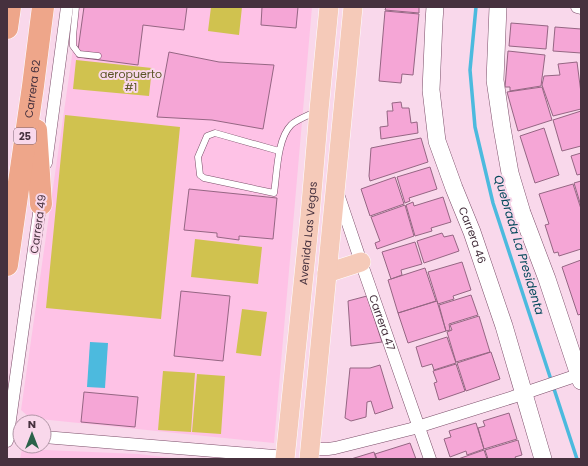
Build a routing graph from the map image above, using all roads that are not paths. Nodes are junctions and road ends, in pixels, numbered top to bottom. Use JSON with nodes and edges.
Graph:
{"nodes":[{"id":1,"x":10,"y":7,"type":"edge"},
{"id":2,"x":43,"y":7,"type":"edge"},
{"id":3,"x":67,"y":7,"type":"edge"},
{"id":4,"x":76,"y":7,"type":"edge"},
{"id":5,"x":329,"y":7,"type":"edge"},
{"id":6,"x":353,"y":7,"type":"edge"},
{"id":7,"x":435,"y":7,"type":"edge"},
{"id":8,"x":498,"y":7,"type":"edge"},
{"id":9,"x":577,"y":7,"type":"edge"},
{"id":10,"x":581,"y":8,"type":"edge"},
{"id":11,"x":7,"y":28,"type":"edge"},
{"id":12,"x":98,"y":56,"type":"dead end"},
{"id":13,"x":33,"y":86,"type":"junction"},
{"id":14,"x":319,"y":110,"type":"junction"},
{"id":15,"x":279,"y":151,"type":"junction"},
{"id":16,"x":335,"y":186,"type":"junction"},
{"id":17,"x":41,"y":204,"type":"junction"},
{"id":18,"x":360,"y":262,"type":"junction"},
{"id":19,"x":7,"y":266,"type":"edge"},
{"id":20,"x":327,"y":273,"type":"junction"},
{"id":21,"x":580,"y":376,"type":"edge"},
{"id":22,"x":531,"y":390,"type":"junction"},
{"id":23,"x":15,"y":414,"type":"edge"},
{"id":24,"x":419,"y":426,"type":"junction"},
{"id":25,"x":52,"y":438,"type":"edge"},
{"id":26,"x":310,"y":455,"type":"edge"},
{"id":27,"x":286,"y":458,"type":"edge"},
{"id":28,"x":430,"y":459,"type":"edge"},
{"id":29,"x":544,"y":459,"type":"edge"}],
"edges":[{"from":1,"to":11,"type":"highway"},
{"from":2,"to":13,"type":"highway","name":"Carrera 62","number":"25"},
{"from":3,"to":17,"type":"street","name":"Carrera 49"},
{"from":4,"to":12,"type":"lane"},
{"from":5,"to":14,"type":"main road","name":"Avenida Las Vegas"},
{"from":6,"to":16,"type":"main road","name":"Avenida Las Vegas"},
{"from":7,"to":22,"type":"street","name":"Carrera 46"},
{"from":8,"to":21,"type":"street"},
{"from":9,"to":10,"type":"street"},
{"from":13,"to":17,"type":"highway"},
{"from":13,"to":19,"type":"highway","name":"Carrera 62","number":"25"},
{"from":14,"to":15,"type":"lane"},
{"from":14,"to":27,"type":"main road","name":"Avenida Las Vegas"},
{"from":15,"to":15,"type":"lane"},
{"from":16,"to":18,"type":"street","name":"Carrera 47"},
{"from":16,"to":20,"type":"main road","name":"Avenida Las Vegas"},
{"from":17,"to":23,"type":"street","name":"Carrera 49"},
{"from":18,"to":20,"type":"main road"},
{"from":18,"to":24,"type":"street","name":"Carrera 47"},
{"from":20,"to":26,"type":"main road","name":"Avenida Las Vegas"},
{"from":21,"to":22,"type":"street"},
{"from":22,"to":24,"type":"street"},
{"from":22,"to":29,"type":"street","name":"Carrera 46"},
{"from":24,"to":26,"type":"street"},
{"from":24,"to":28,"type":"street","name":"Carrera 47"},
{"from":25,"to":27,"type":"street"}]}
